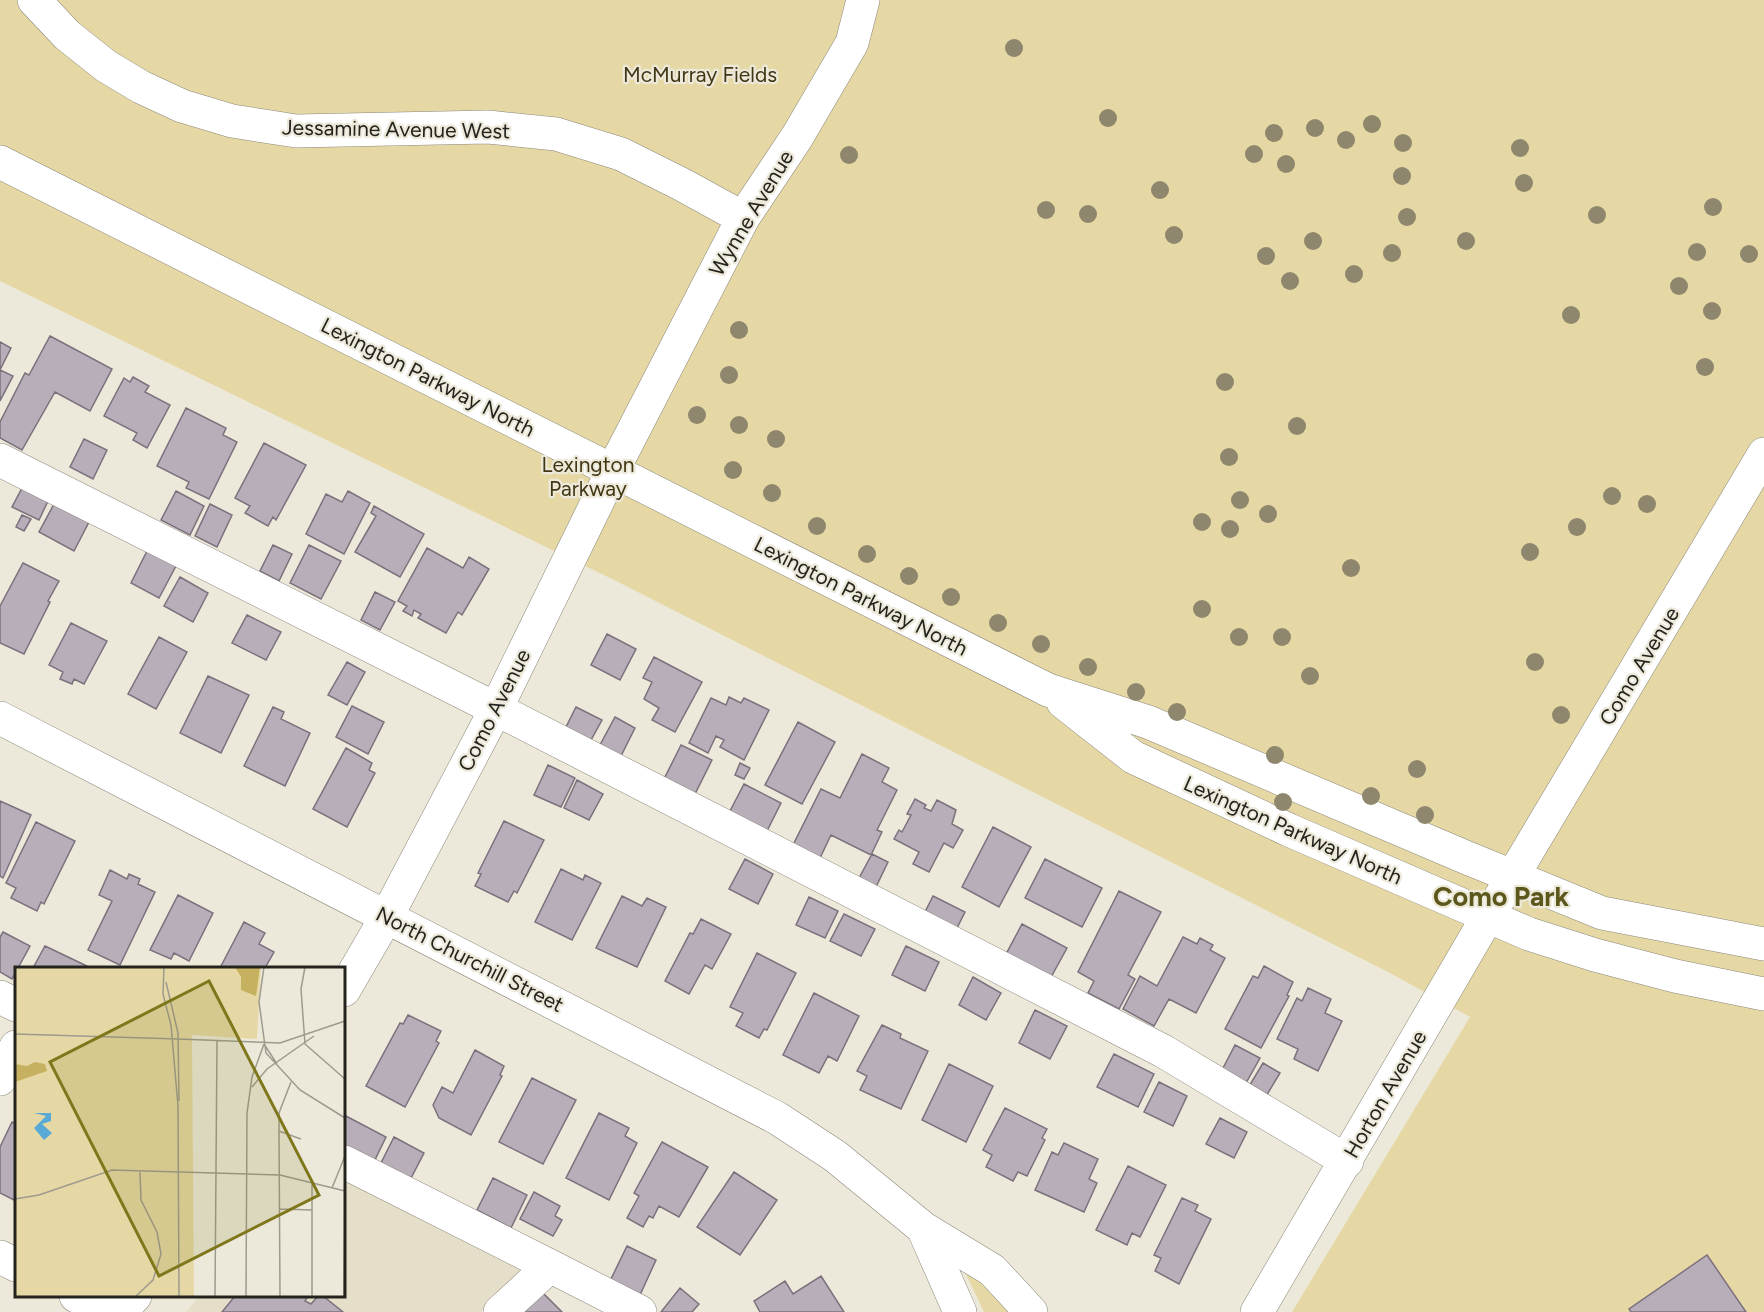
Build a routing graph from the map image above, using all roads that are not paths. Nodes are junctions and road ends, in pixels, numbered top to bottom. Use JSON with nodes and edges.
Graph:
{"nodes":[{"id":1,"x":34,"y":0,"type":"edge"},
{"id":2,"x":863,"y":0,"type":"edge"},
{"id":3,"x":0,"y":162,"type":"edge"},
{"id":4,"x":743,"y":218,"type":"junction"},
{"id":5,"x":635,"y":426,"type":"joint"},
{"id":6,"x":1764,"y":454,"type":"edge"},
{"id":7,"x":0,"y":460,"type":"edge"},
{"id":8,"x":613,"y":470,"type":"junction"},
{"id":9,"x":1048,"y":690,"type":"junction"},
{"id":10,"x":496,"y":709,"type":"junction"},
{"id":11,"x":0,"y":718,"type":"edge"},
{"id":12,"x":1514,"y":877,"type":"junction"},
{"id":13,"x":387,"y":916,"type":"junction"},
{"id":14,"x":1488,"y":916,"type":"junction"},
{"id":15,"x":1764,"y":944,"type":"edge"},
{"id":16,"x":345,"y":988,"type":"edge"},
{"id":17,"x":1764,"y":994,"type":"edge"},
{"id":18,"x":0,"y":997,"type":"edge"},
{"id":19,"x":15,"y":1004,"type":"edge"},
{"id":20,"x":15,"y":1049,"type":"edge"},
{"id":21,"x":0,"y":1078,"type":"edge"},
{"id":22,"x":1347,"y":1161,"type":"junction"},
{"id":23,"x":345,"y":1163,"type":"edge"},
{"id":24,"x":923,"y":1228,"type":"junction"},
{"id":25,"x":0,"y":1257,"type":"edge"},
{"id":26,"x":15,"y":1264,"type":"edge"},
{"id":27,"x":550,"y":1266,"type":"junction"},
{"id":28,"x":78,"y":1297,"type":"edge"},
{"id":29,"x":134,"y":1297,"type":"edge"},
{"id":30,"x":108,"y":1312,"type":"edge"},
{"id":31,"x":120,"y":1312,"type":"edge"},
{"id":32,"x":500,"y":1312,"type":"edge"},
{"id":33,"x":640,"y":1312,"type":"edge"},
{"id":34,"x":960,"y":1312,"type":"edge"},
{"id":35,"x":1031,"y":1312,"type":"edge"},
{"id":36,"x":1257,"y":1312,"type":"edge"}],
"edges":[{"from":1,"to":4,"type":"street","name":"Jessamine Avenue West"},
{"from":2,"to":4,"type":"street","name":"Wynne Avenue"},
{"from":3,"to":8,"type":"street","name":"Lexington Parkway North"},
{"from":4,"to":5,"type":"street","name":"Wynne Avenue"},
{"from":5,"to":8,"type":"street","name":"Como Avenue"},
{"from":6,"to":12,"type":"street","name":"Como Avenue"},
{"from":7,"to":10,"type":"street"},
{"from":8,"to":9,"type":"street","name":"Lexington Parkway North"},
{"from":8,"to":10,"type":"street","name":"Como Avenue"},
{"from":9,"to":12,"type":"street","name":"Lexington Parkway North"},
{"from":9,"to":14,"type":"street","name":"Lexington Parkway North"},
{"from":10,"to":13,"type":"street","name":"Como Avenue"},
{"from":10,"to":22,"type":"street"},
{"from":11,"to":13,"type":"street","name":"North Churchill Street"},
{"from":12,"to":14,"type":"street","name":"Horton Avenue"},
{"from":12,"to":15,"type":"street","name":"Lexington Parkway North"},
{"from":13,"to":16,"type":"street","name":"Como Avenue"},
{"from":13,"to":24,"type":"street","name":"North Churchill Street"},
{"from":14,"to":17,"type":"street","name":"Lexington Parkway North"},
{"from":14,"to":22,"type":"street","name":"Horton Avenue"},
{"from":18,"to":19,"type":"street"},
{"from":20,"to":21,"type":"street"},
{"from":22,"to":36,"type":"street","name":"Horton Avenue"},
{"from":23,"to":27,"type":"street"},
{"from":24,"to":34,"type":"street","name":"North Churchill Street"},
{"from":24,"to":35,"type":"street","name":"North Churchill Street"},
{"from":25,"to":26,"type":"street"},
{"from":27,"to":32,"type":"street"},
{"from":27,"to":33,"type":"street"},
{"from":28,"to":30,"type":"street"},
{"from":29,"to":31,"type":"street"}]}
